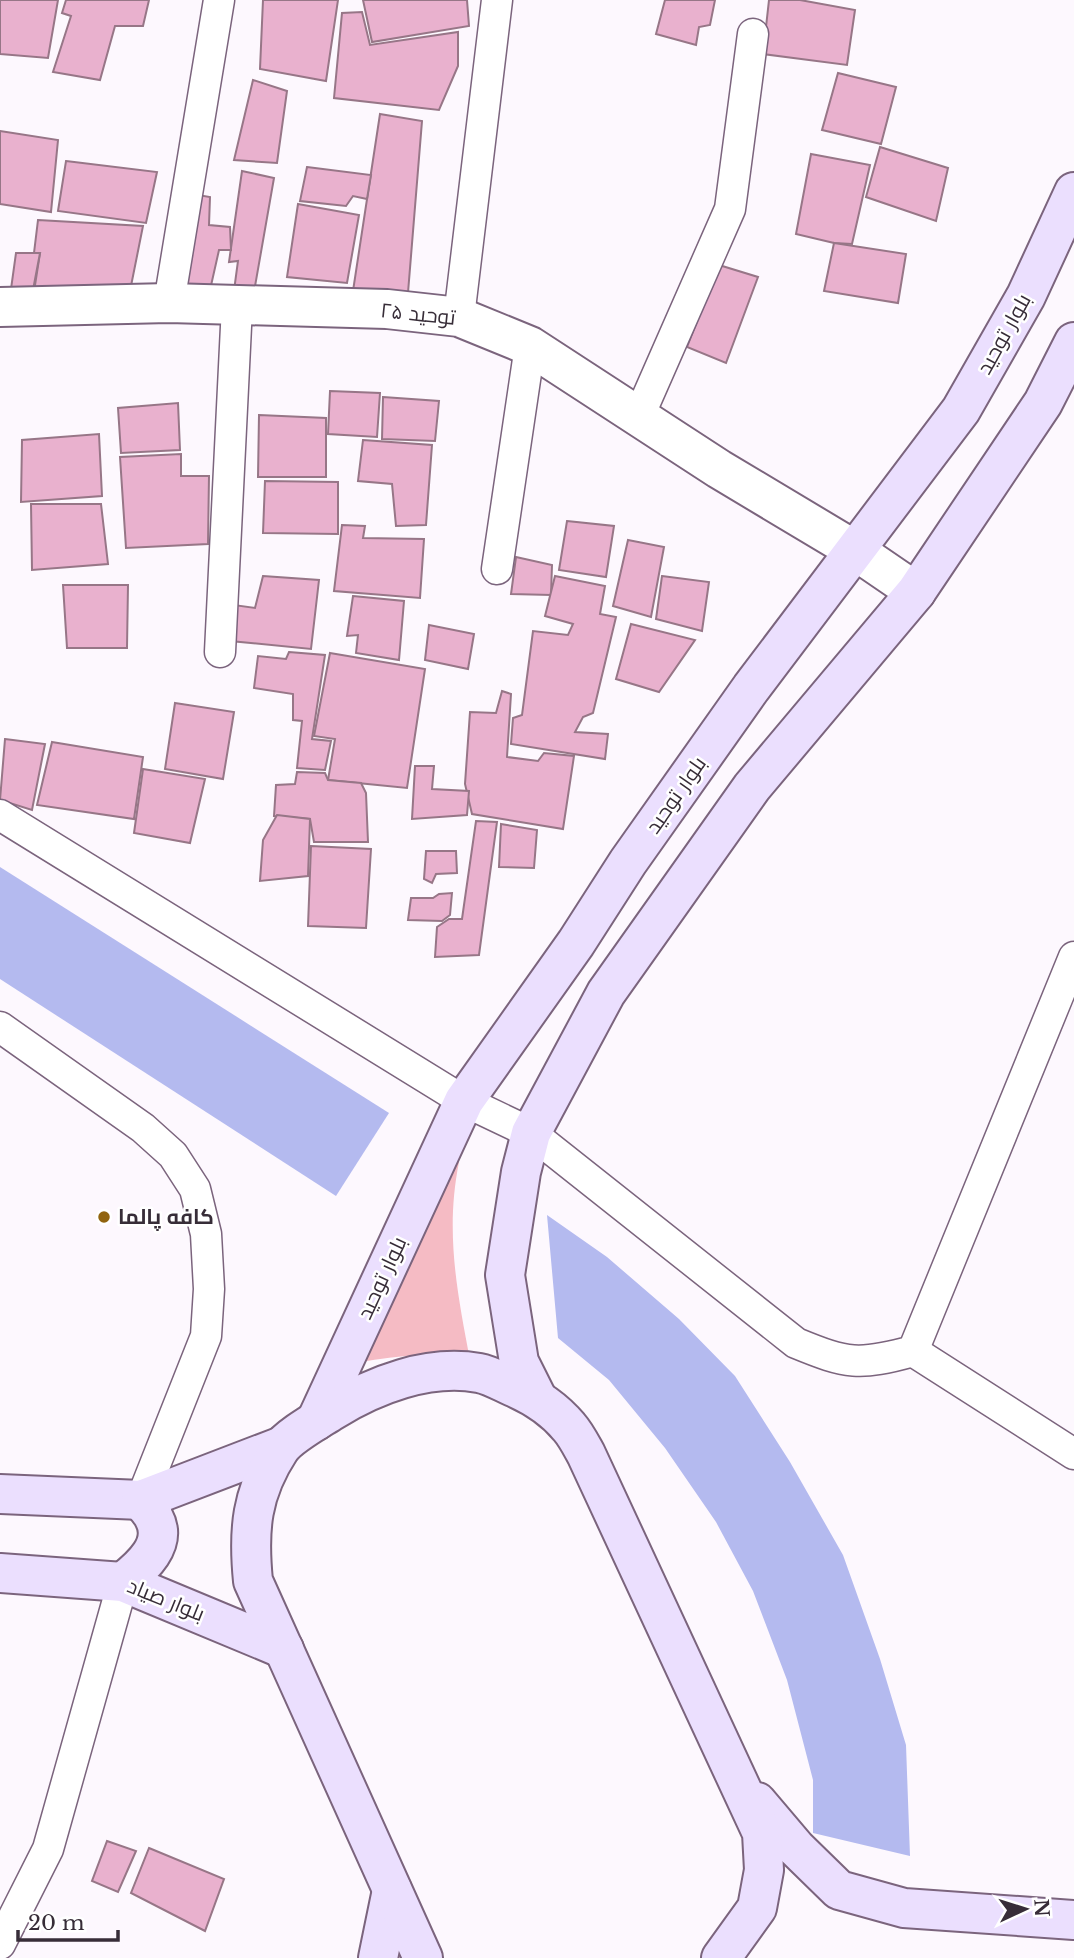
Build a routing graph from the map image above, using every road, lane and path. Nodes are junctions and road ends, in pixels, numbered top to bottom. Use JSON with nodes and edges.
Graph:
{"nodes":[{"id":1,"x":219,"y":0,"type":"edge"},
{"id":2,"x":497,"y":0,"type":"edge"},
{"id":3,"x":753,"y":34,"type":"dead end"},
{"id":4,"x":1074,"y":192,"type":"edge"},
{"id":5,"x":169,"y":303,"type":"junction"},
{"id":6,"x":237,"y":306,"type":"junction"},
{"id":7,"x":0,"y":307,"type":"edge"},
{"id":8,"x":459,"y":317,"type":"junction"},
{"id":9,"x":1074,"y":342,"type":"edge"},
{"id":10,"x":530,"y":346,"type":"junction"},
{"id":11,"x":639,"y":416,"type":"junction"},
{"id":12,"x":856,"y":551,"type":"junction"},
{"id":13,"x":497,"y":569,"type":"dead end"},
{"id":14,"x":916,"y":592,"type":"junction"},
{"id":15,"x":220,"y":652,"type":"dead end"},
{"id":16,"x":0,"y":815,"type":"edge"},
{"id":17,"x":1074,"y":957,"type":"edge"},
{"id":18,"x":1068,"y":989,"type":"edge"},
{"id":19,"x":0,"y":1027,"type":"edge"},
{"id":20,"x":464,"y":1101,"type":"junction"},
{"id":21,"x":531,"y":1133,"type":"junction"},
{"id":22,"x":913,"y":1351,"type":"junction"},
{"id":23,"x":536,"y":1396,"type":"junction"},
{"id":24,"x":316,"y":1421,"type":"junction"},
{"id":25,"x":282,"y":1446,"type":"junction"},
{"id":26,"x":1074,"y":1454,"type":"edge"},
{"id":27,"x":0,"y":1494,"type":"edge"},
{"id":28,"x":141,"y":1500,"type":"junction"},
{"id":29,"x":0,"y":1573,"type":"edge"},
{"id":30,"x":123,"y":1582,"type":"junction"},
{"id":31,"x":284,"y":1648,"type":"junction"},
{"id":32,"x":735,"y":1775,"type":"junction"},
{"id":33,"x":393,"y":1890,"type":"junction"},
{"id":34,"x":1074,"y":1920,"type":"edge"},
{"id":35,"x":0,"y":1944,"type":"edge"},
{"id":36,"x":377,"y":1958,"type":"edge"},
{"id":37,"x":423,"y":1958,"type":"edge"},
{"id":38,"x":721,"y":1958,"type":"edge"}],
"edges":[{"from":1,"to":5,"type":"street"},
{"from":2,"to":8,"type":"street"},
{"from":3,"to":11,"type":"street"},
{"from":4,"to":12,"type":"main road","name":"بلوار توحید"},
{"from":5,"to":6,"type":"street","name":"توحید ۲۵"},
{"from":5,"to":7,"type":"street","name":"توحید ۲۵"},
{"from":6,"to":8,"type":"street","name":"توحید ۲۵"},
{"from":6,"to":15,"type":"street"},
{"from":8,"to":10,"type":"street","name":"توحید ۲۵"},
{"from":9,"to":14,"type":"main road"},
{"from":10,"to":11,"type":"street","name":"توحید ۲۵"},
{"from":10,"to":13,"type":"street"},
{"from":11,"to":12,"type":"street","name":"توحید ۲۵"},
{"from":12,"to":14,"type":"street","name":"توحید ۲۵"},
{"from":12,"to":20,"type":"main road","name":"بلوار توحید"},
{"from":14,"to":21,"type":"main road"},
{"from":16,"to":20,"type":"street"},
{"from":17,"to":18,"type":"street"},
{"from":18,"to":22,"type":"street"},
{"from":19,"to":28,"type":"street"},
{"from":20,"to":21,"type":"street"},
{"from":20,"to":24,"type":"main road","name":"بلوار توحید"},
{"from":21,"to":22,"type":"street"},
{"from":21,"to":23,"type":"main road"},
{"from":22,"to":26,"type":"street"},
{"from":23,"to":24,"type":"main road"},
{"from":23,"to":32,"type":"main road"},
{"from":24,"to":25,"type":"main road"},
{"from":25,"to":28,"type":"main road"},
{"from":25,"to":31,"type":"main road"},
{"from":27,"to":28,"type":"main road"},
{"from":28,"to":30,"type":"main road"},
{"from":29,"to":30,"type":"main road","name":"بلوار صیاد"},
{"from":30,"to":31,"type":"main road","name":"بلوار صیاد"},
{"from":30,"to":35,"type":"street"},
{"from":31,"to":33,"type":"main road"},
{"from":32,"to":34,"type":"main road"},
{"from":32,"to":38,"type":"main road"},
{"from":33,"to":36,"type":"main road"},
{"from":33,"to":37,"type":"main road"}]}
